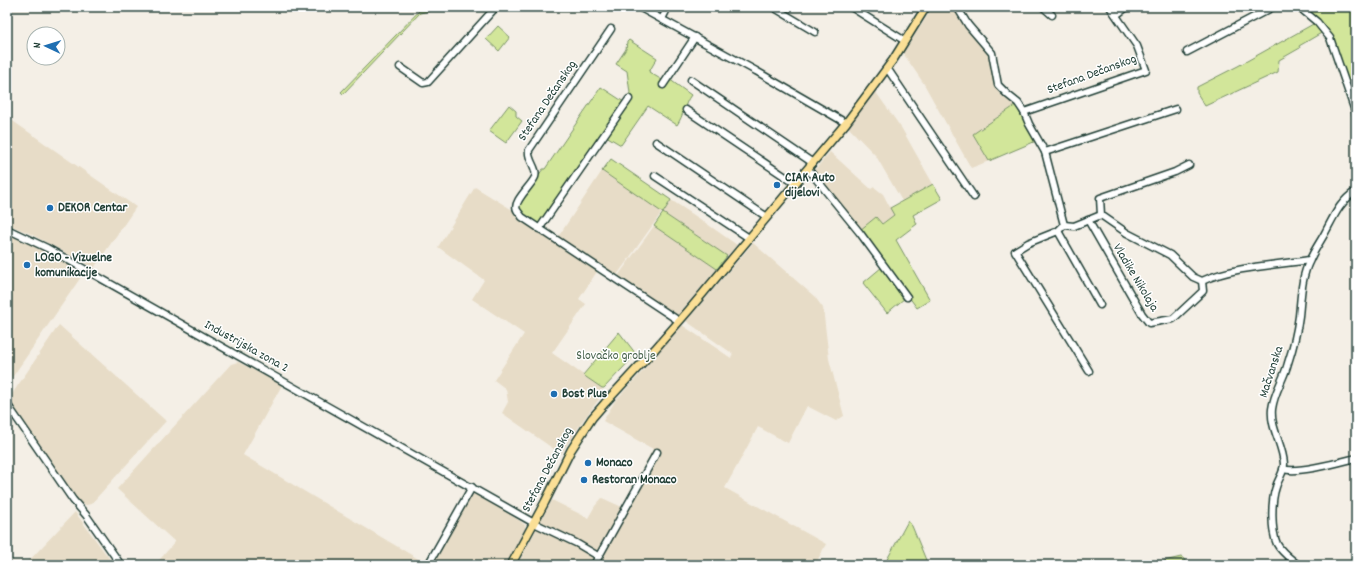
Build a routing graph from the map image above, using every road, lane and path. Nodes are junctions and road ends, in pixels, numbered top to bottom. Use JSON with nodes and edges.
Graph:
{"nodes":[{"id":1,"x":496,"y":7,"type":"edge"},
{"id":2,"x":639,"y":7,"type":"edge"},
{"id":3,"x":668,"y":7,"type":"edge"},
{"id":4,"x":773,"y":7,"type":"edge"},
{"id":5,"x":851,"y":7,"type":"edge"},
{"id":6,"x":926,"y":7,"type":"edge"},
{"id":7,"x":957,"y":7,"type":"edge"},
{"id":8,"x":1043,"y":7,"type":"edge"},
{"id":9,"x":1110,"y":7,"type":"edge"},
{"id":10,"x":1127,"y":7,"type":"edge"},
{"id":11,"x":1273,"y":7,"type":"edge"},
{"id":12,"x":1300,"y":7,"type":"edge"},
{"id":13,"x":1052,"y":15,"type":"dead end"},
{"id":14,"x":1116,"y":15,"type":"junction"},
{"id":15,"x":662,"y":19,"type":"junction"},
{"id":16,"x":611,"y":29,"type":"dead end"},
{"id":17,"x":815,"y":32,"type":"dead end"},
{"id":18,"x":695,"y":37,"type":"junction"},
{"id":19,"x":905,"y":41,"type":"junction"},
{"id":20,"x":1187,"y":52,"type":"dead end"},
{"id":21,"x":400,"y":67,"type":"dead end"},
{"id":22,"x":887,"y":68,"type":"junction"},
{"id":23,"x":691,"y":80,"type":"dead end"},
{"id":24,"x":662,"y":85,"type":"dead end"},
{"id":25,"x":629,"y":100,"type":"dead end"},
{"id":26,"x":1354,"y":102,"type":"edge"},
{"id":27,"x":1176,"y":109,"type":"dead end"},
{"id":28,"x":686,"y":110,"type":"dead end"},
{"id":29,"x":1024,"y":112,"type":"junction"},
{"id":30,"x":1356,"y":114,"type":"edge"},
{"id":31,"x":846,"y":123,"type":"junction"},
{"id":32,"x":656,"y":142,"type":"dead end"},
{"id":33,"x":1045,"y":152,"type":"junction"},
{"id":34,"x":813,"y":162,"type":"junction"},
{"id":35,"x":1189,"y":165,"type":"dead end"},
{"id":36,"x":808,"y":169,"type":"junction"},
{"id":37,"x":655,"y":176,"type":"dead end"},
{"id":38,"x":796,"y":184,"type":"junction"},
{"id":39,"x":1356,"y":191,"type":"edge"},
{"id":40,"x":974,"y":197,"type":"dead end"},
{"id":41,"x":1101,"y":215,"type":"junction"},
{"id":42,"x":767,"y":217,"type":"junction"},
{"id":43,"x":1088,"y":220,"type":"junction"},
{"id":44,"x":1064,"y":225,"type":"junction"},
{"id":45,"x":7,"y":229,"type":"edge"},
{"id":46,"x":539,"y":229,"type":"junction"},
{"id":47,"x":1058,"y":231,"type":"junction"},
{"id":48,"x":749,"y":238,"type":"junction"},
{"id":49,"x":1309,"y":260,"type":"junction"},
{"id":50,"x":1202,"y":281,"type":"junction"},
{"id":51,"x":907,"y":296,"type":"dead end"},
{"id":52,"x":1100,"y":305,"type":"dead end"},
{"id":53,"x":680,"y":321,"type":"junction"},
{"id":54,"x":1089,"y":371,"type":"dead end"},
{"id":55,"x":7,"y":404,"type":"edge"},
{"id":56,"x":656,"y":452,"type":"dead end"},
{"id":57,"x":1356,"y":458,"type":"edge"},
{"id":58,"x":1283,"y":469,"type":"junction"},
{"id":59,"x":472,"y":487,"type":"junction"},
{"id":60,"x":534,"y":523,"type":"junction"},
{"id":61,"x":598,"y":556,"type":"junction"},
{"id":62,"x":121,"y":565,"type":"edge"},
{"id":63,"x":428,"y":565,"type":"edge"},
{"id":64,"x":511,"y":565,"type":"edge"},
{"id":65,"x":594,"y":565,"type":"edge"},
{"id":66,"x":1298,"y":565,"type":"edge"}],
"edges":[{"from":1,"to":21,"type":"street"},
{"from":2,"to":15,"type":"street"},
{"from":3,"to":15,"type":"street"},
{"from":4,"to":17,"type":"street"},
{"from":5,"to":19,"type":"street"},
{"from":6,"to":19,"type":"main road","name":"Stefana Dečanskog"},
{"from":7,"to":29,"type":"street"},
{"from":8,"to":13,"type":"street"},
{"from":9,"to":14,"type":"street","name":"Stefana Dečanskog"},
{"from":10,"to":14,"type":"street"},
{"from":11,"to":20,"type":"street"},
{"from":12,"to":26,"type":"street"},
{"from":14,"to":29,"type":"street","name":"Stefana Dečanskog"},
{"from":15,"to":18,"type":"street"},
{"from":16,"to":46,"type":"street","name":"Stefana Dečanskog"},
{"from":18,"to":24,"type":"street"},
{"from":18,"to":31,"type":"street"},
{"from":19,"to":22,"type":"main road","name":"Stefana Dečanskog"},
{"from":22,"to":31,"type":"main road","name":"Stefana Dečanskog"},
{"from":22,"to":40,"type":"street"},
{"from":23,"to":34,"type":"street"},
{"from":25,"to":46,"type":"street"},
{"from":26,"to":30,"type":"street"},
{"from":27,"to":33,"type":"street"},
{"from":28,"to":38,"type":"street"},
{"from":29,"to":33,"type":"street"},
{"from":31,"to":34,"type":"main road","name":"Stefana Dečanskog"},
{"from":32,"to":42,"type":"street"},
{"from":33,"to":44,"type":"street"},
{"from":34,"to":36,"type":"main road","name":"Stefana Dečanskog"},
{"from":35,"to":41,"type":"street"},
{"from":36,"to":38,"type":"main road","name":"Stefana Dečanskog"},
{"from":36,"to":51,"type":"street"},
{"from":37,"to":48,"type":"street"},
{"from":38,"to":42,"type":"main road","name":"Stefana Dečanskog"},
{"from":39,"to":49,"type":"street","name":"Mačvanska"},
{"from":41,"to":43,"type":"street"},
{"from":41,"to":50,"type":"street","name":"Vladike Nikolaja"},
{"from":42,"to":48,"type":"main road","name":"Stefana Dečanskog"},
{"from":43,"to":44,"type":"street"},
{"from":43,"to":50,"type":"street","name":"Vladike Nikolaja"},
{"from":44,"to":47,"type":"street"},
{"from":45,"to":59,"type":"street","name":"Industrijska zona 2"},
{"from":46,"to":53,"type":"street"},
{"from":47,"to":52,"type":"street"},
{"from":47,"to":54,"type":"street"},
{"from":48,"to":53,"type":"main road","name":"Stefana Dečanskog"},
{"from":49,"to":50,"type":"street"},
{"from":49,"to":58,"type":"street","name":"Mačvanska"},
{"from":53,"to":60,"type":"main road","name":"Stefana Dečanskog"},
{"from":55,"to":62,"type":"street"},
{"from":56,"to":61,"type":"street"},
{"from":57,"to":58,"type":"street"},
{"from":58,"to":66,"type":"street","name":"Mačvanska"},
{"from":59,"to":60,"type":"street","name":"Industrijska zona 2"},
{"from":59,"to":63,"type":"street"},
{"from":60,"to":61,"type":"street","name":"Industrijska zona 2"},
{"from":60,"to":64,"type":"main road","name":"Stefana Dečanskog"},
{"from":61,"to":65,"type":"street"}]}
